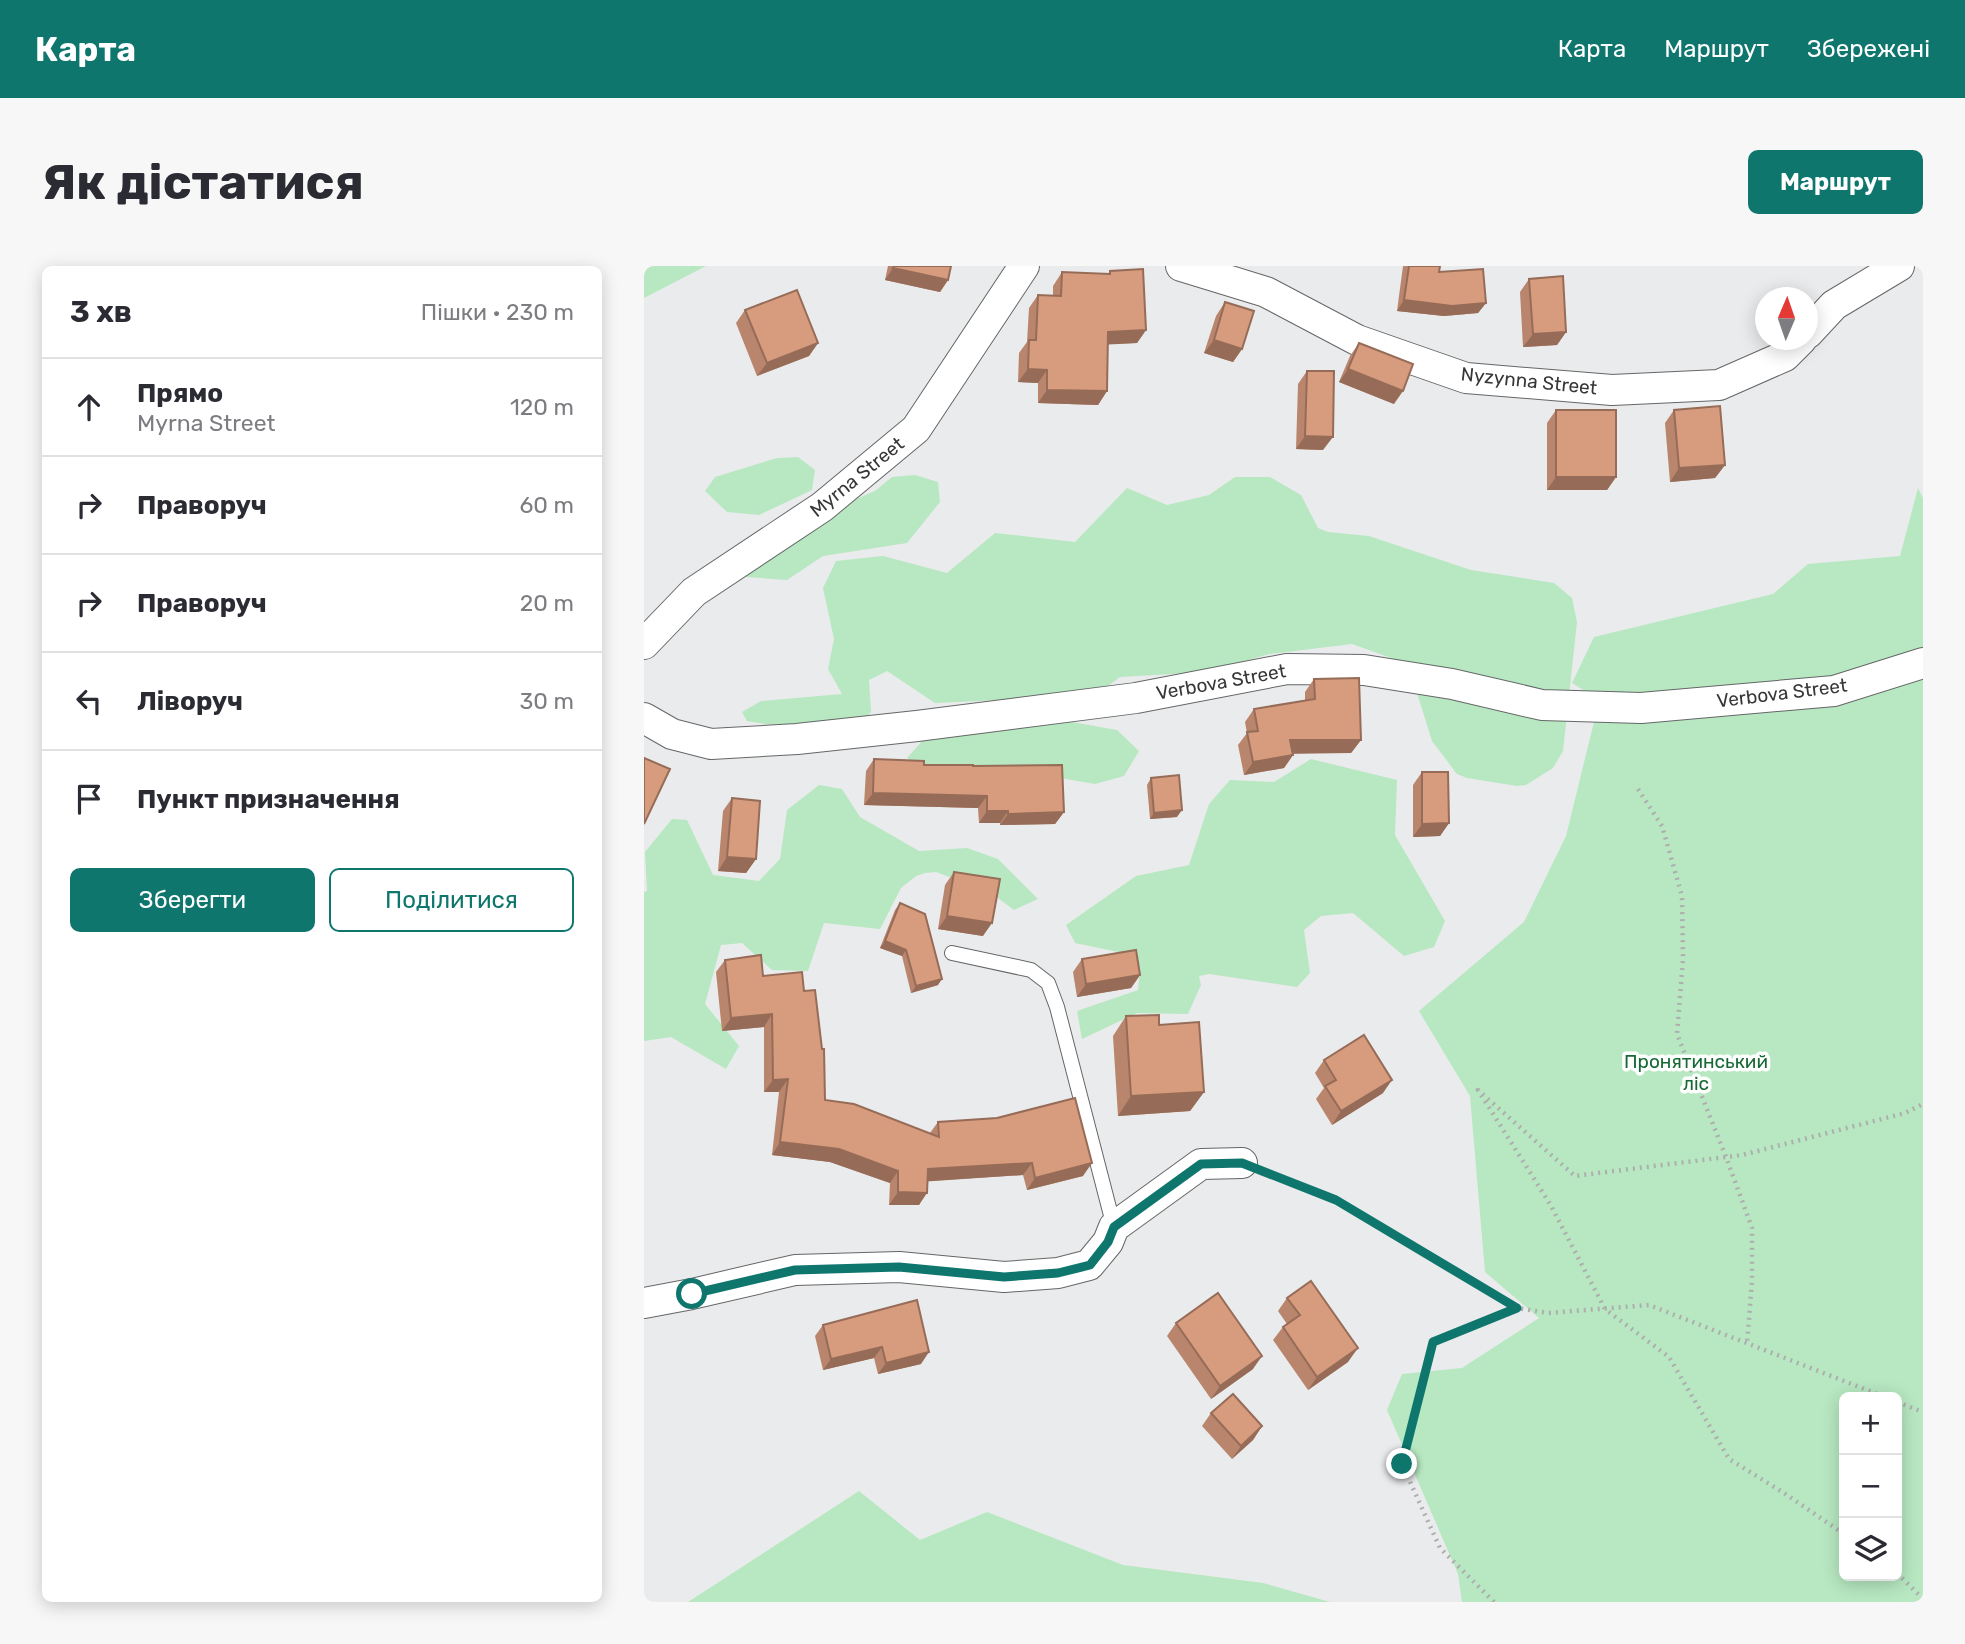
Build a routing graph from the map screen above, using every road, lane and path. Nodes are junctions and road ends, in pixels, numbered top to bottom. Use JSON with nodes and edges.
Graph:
{"nodes":[{"id":1,"x":1024,"y":266,"type":"edge"},
{"id":2,"x":1181,"y":266,"type":"edge"},
{"id":3,"x":1899,"y":266,"type":"edge"},
{"id":4,"x":1818,"y":323,"type":"edge"},
{"id":5,"x":1791,"y":350,"type":"edge"},
{"id":6,"x":644,"y":644,"type":"edge"},
{"id":7,"x":1923,"y":663,"type":"edge"},
{"id":8,"x":644,"y":718,"type":"edge"},
{"id":9,"x":1638,"y":789,"type":"dead end"},
{"id":10,"x":951,"y":953,"type":"dead end"},
{"id":11,"x":1923,"y":1104,"type":"edge"},
{"id":12,"x":1726,"y":1157,"type":"junction"},
{"id":13,"x":1242,"y":1163,"type":"joint"},
{"id":14,"x":1114,"y":1227,"type":"junction"},
{"id":15,"x":644,"y":1303,"type":"edge"},
{"id":16,"x":1517,"y":1308,"type":"junction"},
{"id":17,"x":1605,"y":1309,"type":"junction"},
{"id":18,"x":1747,"y":1344,"type":"junction"},
{"id":19,"x":1872,"y":1392,"type":"edge"},
{"id":20,"x":1902,"y":1404,"type":"edge"},
{"id":21,"x":1923,"y":1412,"type":"edge"},
{"id":22,"x":1839,"y":1531,"type":"edge"},
{"id":23,"x":1902,"y":1578,"type":"edge"},
{"id":24,"x":1923,"y":1599,"type":"edge"},
{"id":25,"x":1494,"y":1602,"type":"edge"}],
"edges":[{"from":1,"to":6,"type":"street","name":"Myrna Street"},
{"from":2,"to":5,"type":"street","name":"Nyzynna Street"},
{"from":3,"to":4,"type":"street"},
{"from":7,"to":8,"type":"street","name":"Verbova Street"},
{"from":9,"to":12,"type":"path"},
{"from":10,"to":14,"type":"lane"},
{"from":11,"to":12,"type":"path"},
{"from":12,"to":17,"type":"path"},
{"from":12,"to":18,"type":"path"},
{"from":13,"to":14,"type":"street"},
{"from":13,"to":16,"type":"path"},
{"from":14,"to":15,"type":"street"},
{"from":16,"to":17,"type":"path"},
{"from":16,"to":25,"type":"path"},
{"from":17,"to":18,"type":"path"},
{"from":17,"to":22,"type":"path"},
{"from":18,"to":19,"type":"path"},
{"from":20,"to":21,"type":"path"},
{"from":23,"to":24,"type":"path"}]}
